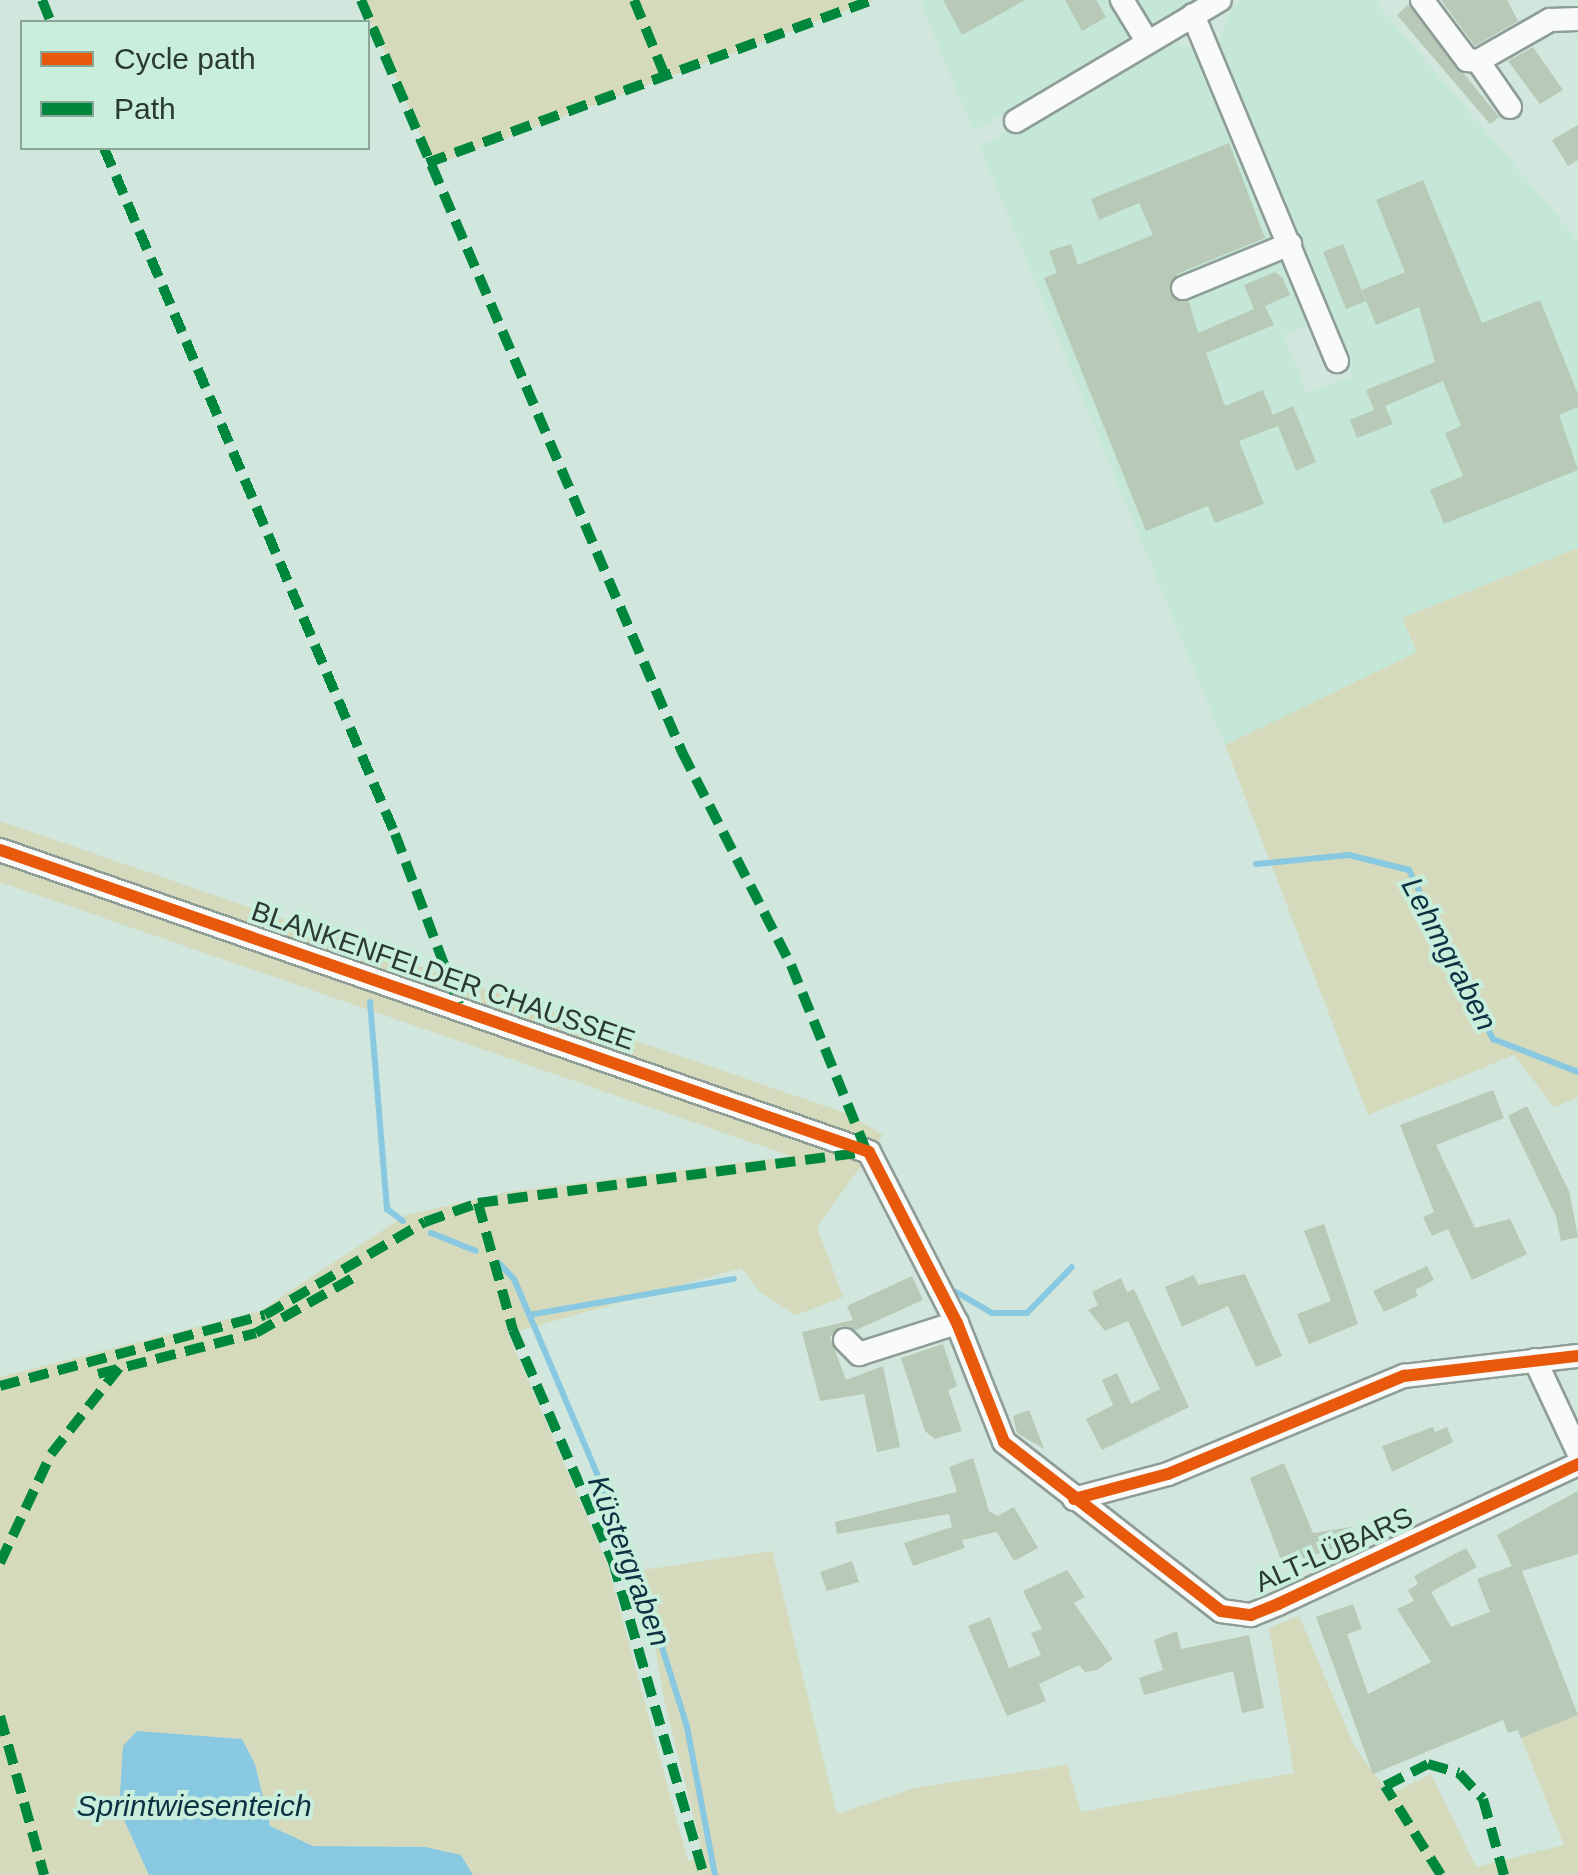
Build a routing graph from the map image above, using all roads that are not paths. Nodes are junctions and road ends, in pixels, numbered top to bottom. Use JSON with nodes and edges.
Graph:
{"nodes":[{"id":1,"x":1122,"y":0,"type":"edge"},
{"id":2,"x":1220,"y":0,"type":"edge"},
{"id":3,"x":1422,"y":0,"type":"edge"},
{"id":4,"x":1193,"y":15,"type":"junction"},
{"id":5,"x":1578,"y":19,"type":"edge"},
{"id":6,"x":1147,"y":41,"type":"junction"},
{"id":7,"x":1478,"y":61,"type":"junction"},
{"id":8,"x":1510,"y":107,"type":"dead end"},
{"id":9,"x":1016,"y":121,"type":"dead end"},
{"id":10,"x":1290,"y":244,"type":"junction"},
{"id":11,"x":1182,"y":288,"type":"dead end"},
{"id":12,"x":1337,"y":362,"type":"dead end"},
{"id":13,"x":0,"y":850,"type":"edge"},
{"id":14,"x":869,"y":1152,"type":"joint"},
{"id":15,"x":957,"y":1323,"type":"junction"},
{"id":16,"x":845,"y":1340,"type":"dead end"},
{"id":17,"x":1578,"y":1356,"type":"edge"},
{"id":18,"x":1534,"y":1360,"type":"junction"},
{"id":19,"x":1578,"y":1452,"type":"edge"},
{"id":20,"x":1578,"y":1464,"type":"edge"},
{"id":21,"x":1074,"y":1498,"type":"junction"}],
"edges":[{"from":1,"to":6,"type":"street"},
{"from":2,"to":4,"type":"street"},
{"from":3,"to":7,"type":"street"},
{"from":4,"to":6,"type":"street"},
{"from":4,"to":10,"type":"street"},
{"from":5,"to":7,"type":"street"},
{"from":6,"to":9,"type":"street"},
{"from":7,"to":8,"type":"street"},
{"from":10,"to":11,"type":"street"},
{"from":10,"to":12,"type":"street"},
{"from":13,"to":14,"type":"street","name":"BLANKENFELDER CHAUSSEE"},
{"from":14,"to":15,"type":"street","name":"ALT-LÜBARS"},
{"from":15,"to":16,"type":"street"},
{"from":15,"to":21,"type":"street","name":"ALT-LÜBARS"},
{"from":17,"to":18,"type":"street"},
{"from":18,"to":19,"type":"street"},
{"from":18,"to":21,"type":"street"},
{"from":20,"to":21,"type":"street","name":"ALT-LÜBARS"}]}
